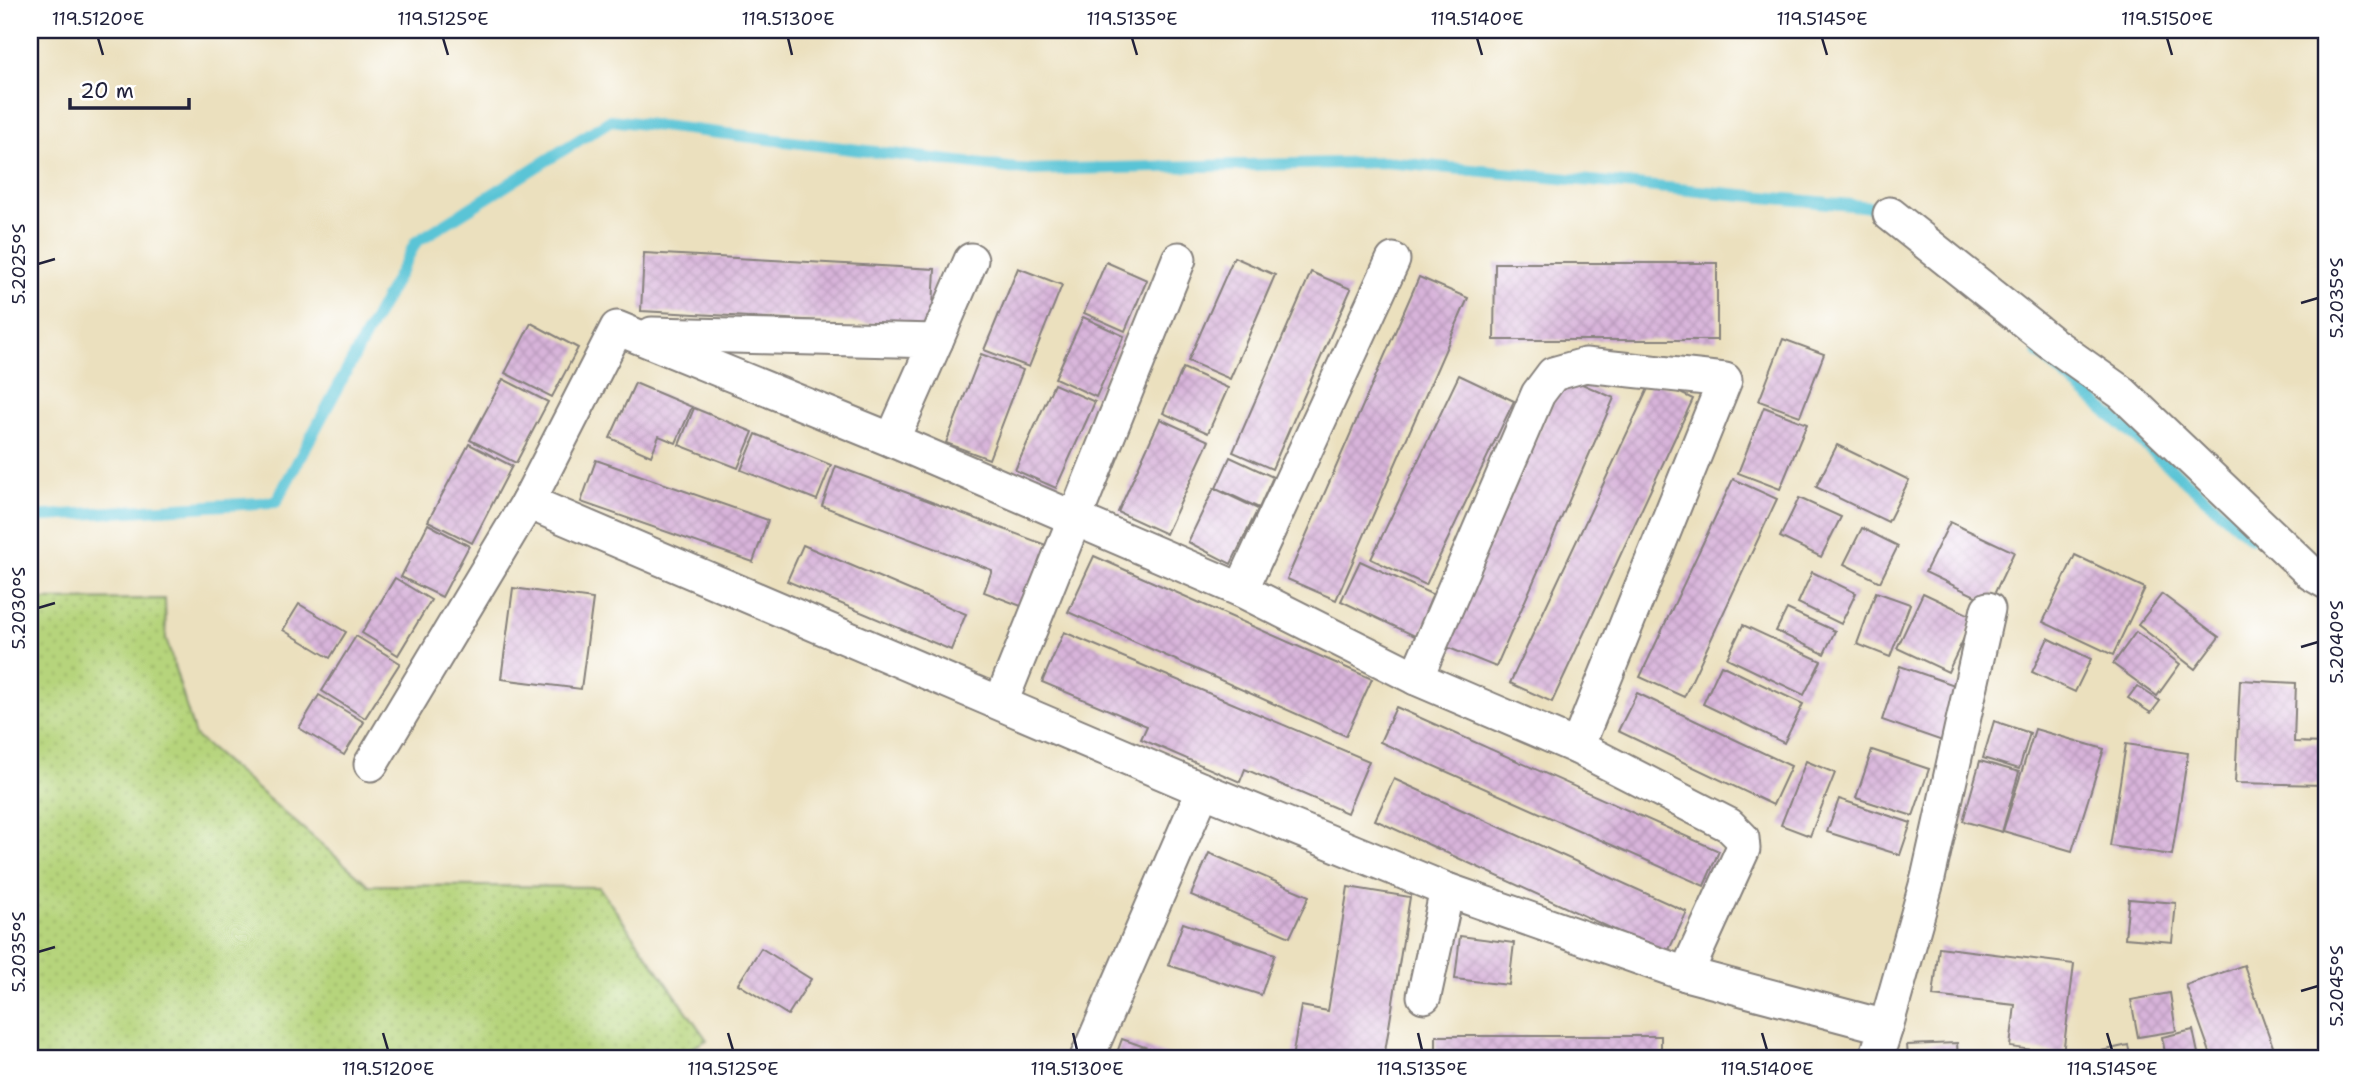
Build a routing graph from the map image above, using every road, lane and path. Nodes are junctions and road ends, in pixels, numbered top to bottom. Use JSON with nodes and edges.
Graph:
{"nodes":[{"id":1,"x":1890,"y":214,"type":"dead end"},
{"id":2,"x":1179,"y":259,"type":"dead end"},
{"id":3,"x":971,"y":260,"type":"dead end"},
{"id":4,"x":1392,"y":260,"type":"dead end"},
{"id":5,"x":631,"y":334,"type":"junction"},
{"id":6,"x":936,"y":341,"type":"junction"},
{"id":7,"x":892,"y":440,"type":"junction"},
{"id":8,"x":528,"y":502,"type":"junction"},
{"id":9,"x":1076,"y":519,"type":"junction"},
{"id":10,"x":2326,"y":582,"type":"edge"},
{"id":11,"x":1241,"y":590,"type":"junction"},
{"id":12,"x":1988,"y":609,"type":"dead end"},
{"id":13,"x":1416,"y":678,"type":"junction"},
{"id":14,"x":1001,"y":702,"type":"junction"},
{"id":15,"x":1577,"y":747,"type":"junction"},
{"id":16,"x":372,"y":764,"type":"dead end"},
{"id":17,"x":1203,"y":790,"type":"junction"},
{"id":18,"x":1447,"y":890,"type":"junction"},
{"id":19,"x":1686,"y":974,"type":"junction"},
{"id":20,"x":1424,"y":996,"type":"dead end"},
{"id":21,"x":1886,"y":1027,"type":"junction"},
{"id":22,"x":1087,"y":1058,"type":"edge"},
{"id":23,"x":1876,"y":1058,"type":"edge"}],
"edges":[{"from":1,"to":10,"type":"street"},
{"from":2,"to":9,"type":"street"},
{"from":3,"to":6,"type":"street"},
{"from":4,"to":11,"type":"street"},
{"from":5,"to":6,"type":"street"},
{"from":5,"to":7,"type":"street"},
{"from":5,"to":8,"type":"street"},
{"from":6,"to":7,"type":"street"},
{"from":7,"to":9,"type":"street"},
{"from":8,"to":14,"type":"street"},
{"from":8,"to":16,"type":"street"},
{"from":9,"to":11,"type":"street"},
{"from":9,"to":14,"type":"street"},
{"from":11,"to":13,"type":"street"},
{"from":12,"to":21,"type":"street"},
{"from":13,"to":15,"type":"street"},
{"from":13,"to":15,"type":"street"},
{"from":14,"to":17,"type":"street"},
{"from":15,"to":19,"type":"street"},
{"from":17,"to":18,"type":"street"},
{"from":17,"to":22,"type":"street"},
{"from":18,"to":19,"type":"street"},
{"from":18,"to":20,"type":"street"},
{"from":19,"to":21,"type":"street"},
{"from":21,"to":23,"type":"street"}]}
